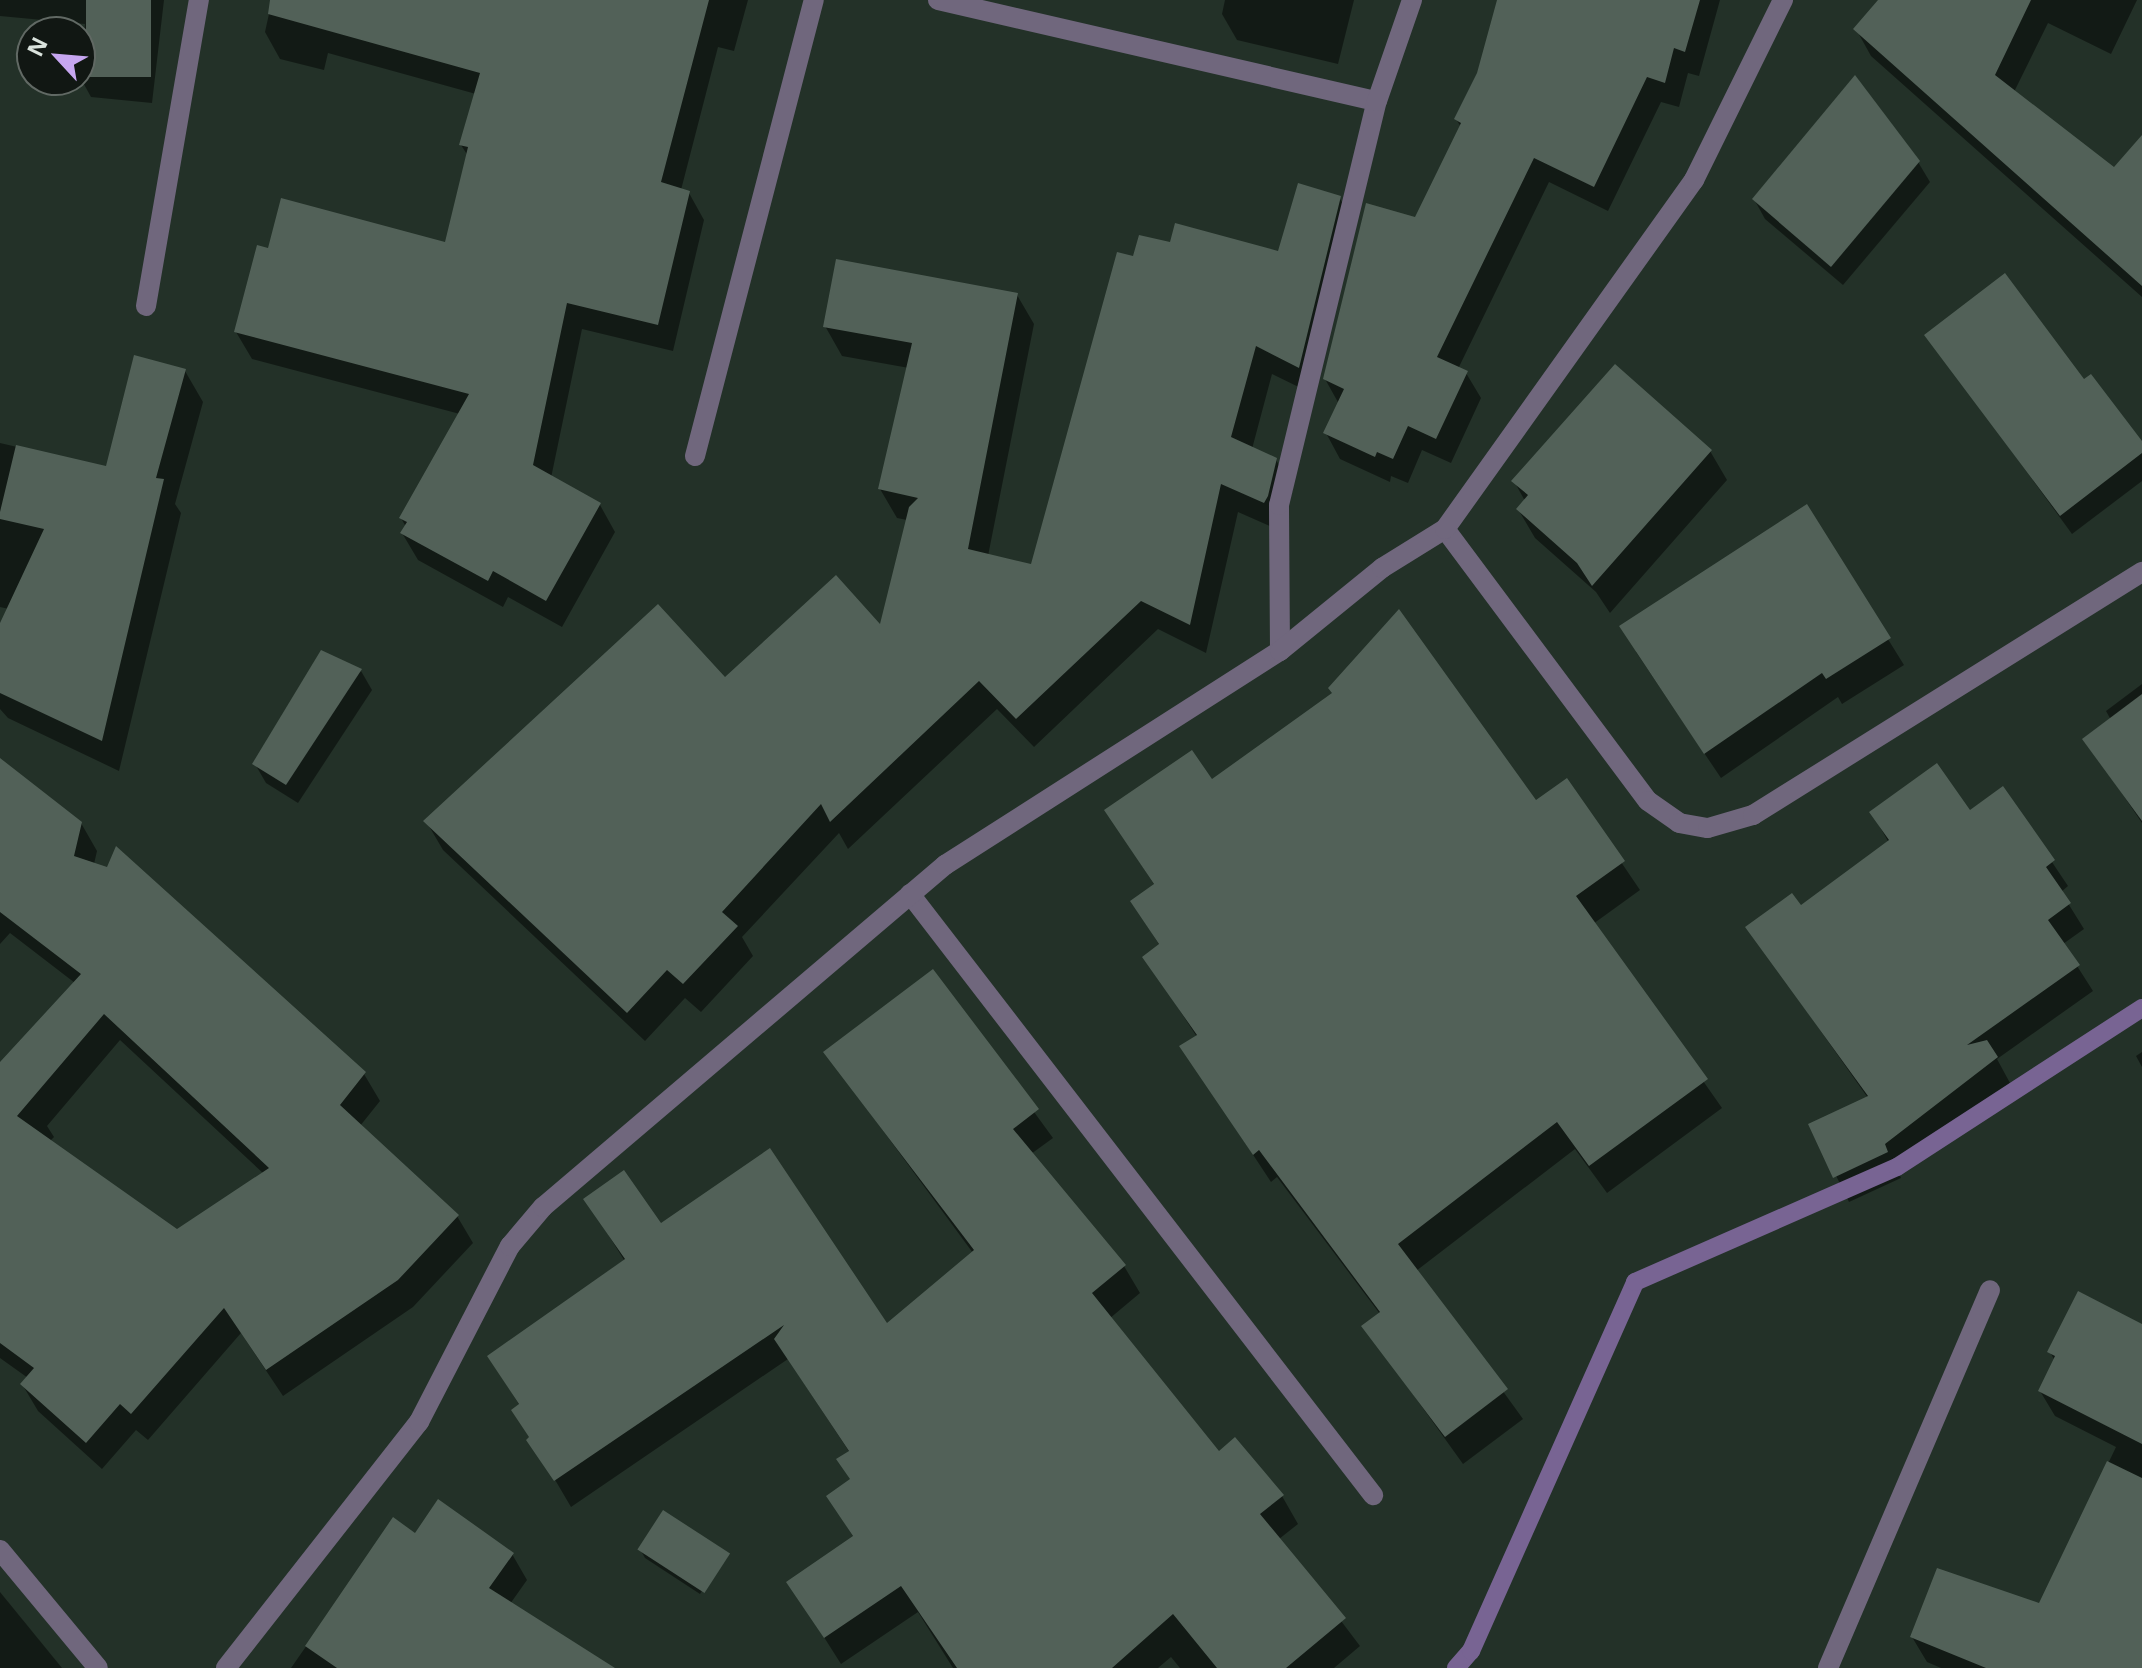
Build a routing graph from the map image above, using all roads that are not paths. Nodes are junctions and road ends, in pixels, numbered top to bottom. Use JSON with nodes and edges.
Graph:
{"nodes":[{"id":1,"x":199,"y":0,"type":"edge"},
{"id":2,"x":814,"y":0,"type":"edge"},
{"id":3,"x":938,"y":0,"type":"edge"},
{"id":4,"x":1412,"y":0,"type":"edge"},
{"id":5,"x":1783,"y":0,"type":"edge"},
{"id":6,"x":1377,"y":101,"type":"junction"},
{"id":7,"x":146,"y":306,"type":"dead end"},
{"id":8,"x":695,"y":456,"type":"dead end"},
{"id":9,"x":1445,"y":529,"type":"junction"},
{"id":10,"x":2142,"y":572,"type":"edge"},
{"id":11,"x":1280,"y":651,"type":"junction"},
{"id":12,"x":910,"y":894,"type":"junction"},
{"id":13,"x":1990,"y":1290,"type":"dead end"},
{"id":14,"x":1373,"y":1495,"type":"dead end"},
{"id":15,"x":0,"y":1550,"type":"edge"},
{"id":16,"x":98,"y":1668,"type":"edge"},
{"id":17,"x":226,"y":1668,"type":"edge"},
{"id":18,"x":1828,"y":1668,"type":"edge"}],
"edges":[{"from":1,"to":7,"type":"street"},
{"from":2,"to":8,"type":"street"},
{"from":3,"to":6,"type":"street"},
{"from":4,"to":6,"type":"street"},
{"from":5,"to":9,"type":"street"},
{"from":6,"to":11,"type":"street"},
{"from":9,"to":10,"type":"street"},
{"from":9,"to":11,"type":"street"},
{"from":11,"to":12,"type":"street"},
{"from":12,"to":14,"type":"street"},
{"from":12,"to":17,"type":"street"},
{"from":13,"to":18,"type":"street"},
{"from":15,"to":16,"type":"street"}]}
